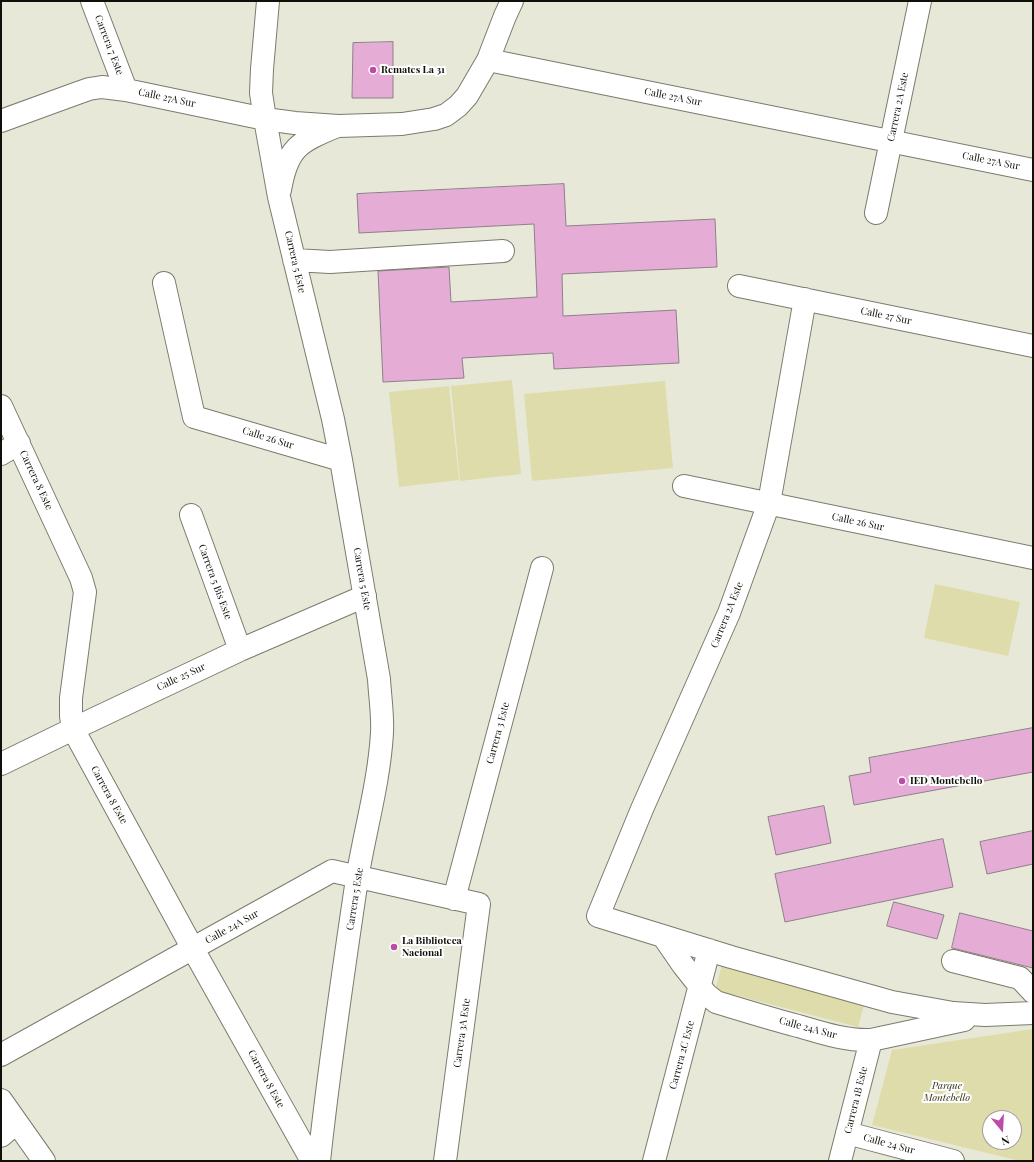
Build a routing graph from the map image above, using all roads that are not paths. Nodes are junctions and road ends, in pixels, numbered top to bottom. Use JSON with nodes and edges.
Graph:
{"nodes":[{"id":1,"x":92,"y":1,"type":"edge"},
{"id":2,"x":268,"y":1,"type":"edge"},
{"id":3,"x":512,"y":1,"type":"edge"},
{"id":4,"x":920,"y":1,"type":"edge"},
{"id":5,"x":488,"y":60,"type":"junction"},
{"id":6,"x":126,"y":90,"type":"junction"},
{"id":7,"x":264,"y":119,"type":"junction"},
{"id":8,"x":1,"y":121,"type":"edge"},
{"id":9,"x":338,"y":126,"type":"junction"},
{"id":10,"x":891,"y":141,"type":"junction"},
{"id":11,"x":1033,"y":170,"type":"edge"},
{"id":12,"x":279,"y":197,"type":"junction"},
{"id":13,"x":876,"y":213,"type":"dead end"},
{"id":14,"x":503,"y":252,"type":"dead end"},
{"id":15,"x":294,"y":260,"type":"junction"},
{"id":16,"x":164,"y":283,"type":"dead end"},
{"id":17,"x":739,"y":286,"type":"dead end"},
{"id":18,"x":805,"y":299,"type":"junction"},
{"id":19,"x":1033,"y":346,"type":"edge"},
{"id":20,"x":1,"y":406,"type":"edge"},
{"id":21,"x":10,"y":449,"type":"edge"},
{"id":22,"x":341,"y":460,"type":"junction"},
{"id":23,"x":684,"y":486,"type":"dead end"},
{"id":24,"x":770,"y":503,"type":"junction"},
{"id":25,"x":191,"y":516,"type":"dead end"},
{"id":26,"x":1033,"y":558,"type":"edge"},
{"id":27,"x":542,"y":568,"type":"dead end"},
{"id":28,"x":365,"y":596,"type":"junction"},
{"id":29,"x":240,"y":650,"type":"junction"},
{"id":30,"x":73,"y":728,"type":"junction"},
{"id":31,"x":1,"y":764,"type":"edge"},
{"id":32,"x":358,"y":877,"type":"junction"},
{"id":33,"x":454,"y":899,"type":"junction"},
{"id":34,"x":479,"y":904,"type":"joint"},
{"id":35,"x":598,"y":916,"type":"joint"},
{"id":36,"x":663,"y":936,"type":"junction"},
{"id":37,"x":193,"y":948,"type":"junction"},
{"id":38,"x":709,"y":950,"type":"junction"},
{"id":39,"x":953,"y":962,"type":"dead end"},
{"id":40,"x":700,"y":986,"type":"junction"},
{"id":41,"x":1033,"y":992,"type":"edge"},
{"id":42,"x":1033,"y":1013,"type":"edge"},
{"id":43,"x":985,"y":1015,"type":"junction"},
{"id":44,"x":871,"y":1040,"type":"junction"},
{"id":45,"x":1,"y":1055,"type":"edge"},
{"id":46,"x":1,"y":1100,"type":"edge"},
{"id":47,"x":9,"y":1129,"type":"edge"},
{"id":48,"x":847,"y":1133,"type":"junction"},
{"id":49,"x":44,"y":1161,"type":"edge"},
{"id":50,"x":312,"y":1161,"type":"edge"},
{"id":51,"x":319,"y":1161,"type":"edge"},
{"id":52,"x":445,"y":1161,"type":"edge"},
{"id":53,"x":654,"y":1161,"type":"edge"},
{"id":54,"x":840,"y":1161,"type":"edge"},
{"id":55,"x":953,"y":1161,"type":"edge"}],
"edges":[{"from":1,"to":6,"type":"street","name":"Carrera 7 Este"},
{"from":2,"to":7,"type":"street","name":"Carrera 5 Este"},
{"from":3,"to":5,"type":"street"},
{"from":4,"to":10,"type":"street","name":"Carrera 2A Este"},
{"from":5,"to":9,"type":"street","name":"Calle 27A Sur"},
{"from":5,"to":10,"type":"street","name":"Calle 27A Sur"},
{"from":6,"to":7,"type":"street","name":"Calle 27A Sur"},
{"from":6,"to":8,"type":"street","name":"Calle 27A Sur"},
{"from":7,"to":9,"type":"street","name":"Calle 27A Sur"},
{"from":7,"to":12,"type":"street","name":"Carrera 5 Este"},
{"from":9,"to":12,"type":"street","name":"Calle 27A Sur"},
{"from":10,"to":11,"type":"street","name":"Calle 27A Sur"},
{"from":10,"to":13,"type":"street","name":"Carrera 2A Este"},
{"from":12,"to":15,"type":"street","name":"Carrera 5 Este"},
{"from":14,"to":15,"type":"street"},
{"from":15,"to":22,"type":"street","name":"Carrera 5 Este"},
{"from":16,"to":22,"type":"street","name":"Calle 26 Sur"},
{"from":17,"to":18,"type":"street","name":"Calle 27 Sur"},
{"from":18,"to":19,"type":"street","name":"Calle 27 Sur"},
{"from":18,"to":24,"type":"street","name":"Carrera 2A Este"},
{"from":20,"to":21,"type":"street","name":"Carrera 8 Este"},
{"from":21,"to":30,"type":"street","name":"Carrera 8 Este"},
{"from":22,"to":28,"type":"street","name":"Carrera 5 Este"},
{"from":23,"to":24,"type":"street","name":"Calle 26 Sur"},
{"from":24,"to":26,"type":"street","name":"Calle 26 Sur"},
{"from":24,"to":35,"type":"street","name":"Carrera 2A Este"},
{"from":25,"to":29,"type":"street","name":"Carrera 5 Bis Este"},
{"from":27,"to":33,"type":"street","name":"Carrera 3 Este"},
{"from":28,"to":29,"type":"street","name":"Calle 25 Sur"},
{"from":28,"to":32,"type":"street","name":"Carrera 5 Este"},
{"from":29,"to":30,"type":"street","name":"Calle 25 Sur"},
{"from":30,"to":31,"type":"street","name":"Calle 25 Sur"},
{"from":30,"to":37,"type":"street","name":"Carrera 8 Este"},
{"from":32,"to":33,"type":"street","name":"Calle 24A Sur"},
{"from":32,"to":37,"type":"street","name":"Calle 24A Sur"},
{"from":32,"to":51,"type":"street","name":"Carrera 5 Este"},
{"from":33,"to":34,"type":"street","name":"Calle 24A Sur"},
{"from":34,"to":52,"type":"street","name":"Carrera 3A Este"},
{"from":35,"to":36,"type":"street","name":"Calle 24A Sur"},
{"from":36,"to":38,"type":"street","name":"Calle 24A Sur"},
{"from":36,"to":40,"type":"street","name":"Calle 24A Sur"},
{"from":37,"to":45,"type":"street","name":"Calle 24A Sur"},
{"from":37,"to":50,"type":"street","name":"Carrera 8 Este"},
{"from":38,"to":40,"type":"street","name":"Carrera 2C Este"},
{"from":38,"to":43,"type":"street","name":"Calle 24A Sur"},
{"from":39,"to":41,"type":"street"},
{"from":40,"to":44,"type":"street","name":"Calle 24A Sur"},
{"from":40,"to":53,"type":"street","name":"Carrera 2C Este"},
{"from":42,"to":43,"type":"street","name":"Calle 24A Sur"},
{"from":43,"to":44,"type":"street","name":"Calle 24A Sur"},
{"from":44,"to":48,"type":"street","name":"Carrera 1B Este"},
{"from":46,"to":47,"type":"street"},
{"from":47,"to":49,"type":"street"},
{"from":48,"to":54,"type":"street","name":"Carrera 1B Este"},
{"from":48,"to":55,"type":"street","name":"Calle 24 Sur"}]}
